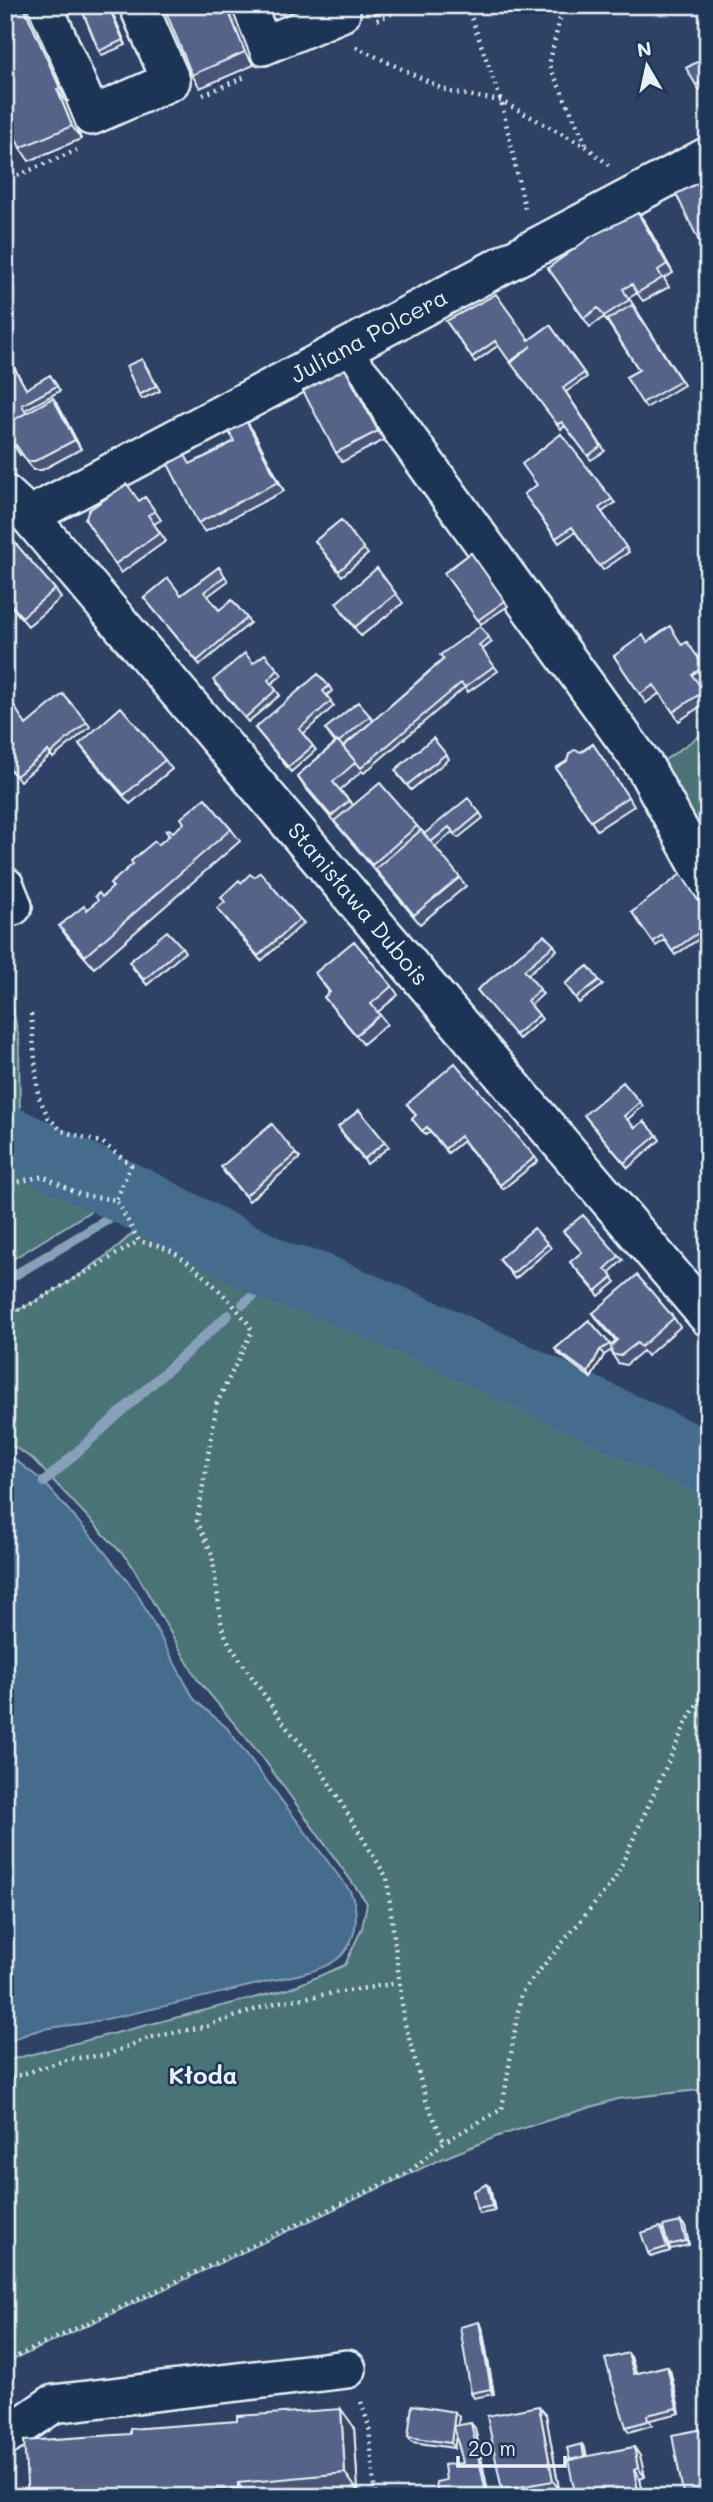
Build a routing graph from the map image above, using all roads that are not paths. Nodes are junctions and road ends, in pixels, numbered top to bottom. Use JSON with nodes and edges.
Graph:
{"nodes":[{"id":1,"x":43,"y":5,"type":"edge"},
{"id":2,"x":138,"y":5,"type":"edge"},
{"id":3,"x":247,"y":5,"type":"edge"},
{"id":4,"x":338,"y":5,"type":"edge"},
{"id":5,"x":708,"y":156,"type":"edge"},
{"id":6,"x":341,"y":351,"type":"junction"},
{"id":7,"x":17,"y":505,"type":"edge"},
{"id":8,"x":708,"y":883,"type":"edge"},
{"id":9,"x":708,"y":1317,"type":"edge"},
{"id":10,"x":347,"y":2369,"type":"road end"},
{"id":11,"x":5,"y":2437,"type":"edge"}],
"edges":[{"from":1,"to":2,"type":"street"},
{"from":3,"to":4,"type":"street"},
{"from":5,"to":6,"type":"street","name":"Juliana Polcera"},
{"from":6,"to":7,"type":"street","name":"Juliana Polcera"},
{"from":6,"to":8,"type":"street"},
{"from":7,"to":9,"type":"street","name":"Stanisława Dubois"},
{"from":10,"to":11,"type":"street"}]}
